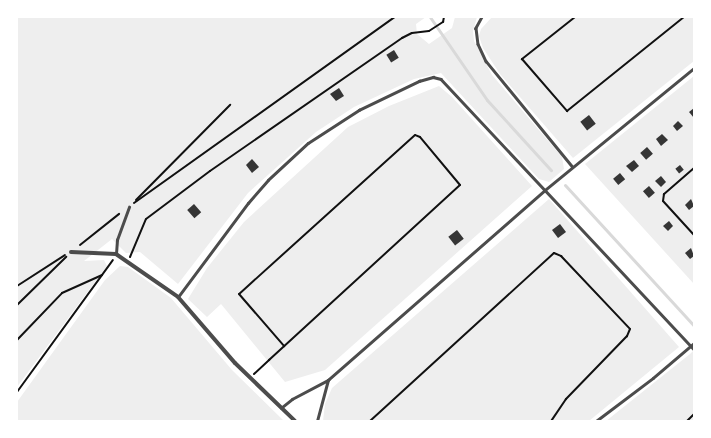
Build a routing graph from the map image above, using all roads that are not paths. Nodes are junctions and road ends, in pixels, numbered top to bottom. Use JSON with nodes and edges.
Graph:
{"nodes":[{"id":1,"x":482,"y":17,"type":"edge"},
{"id":2,"x":694,"y":68,"type":"edge"},
{"id":3,"x":572,"y":166,"type":"junction"},
{"id":4,"x":545,"y":190,"type":"junction"},
{"id":5,"x":129,"y":207,"type":"road end"},
{"id":6,"x":71,"y":252,"type":"road end"},
{"id":7,"x":116,"y":254,"type":"junction"},
{"id":8,"x":178,"y":297,"type":"junction"},
{"id":9,"x":694,"y":343,"type":"edge"},
{"id":10,"x":690,"y":346,"type":"junction"},
{"id":11,"x":694,"y":349,"type":"edge"},
{"id":12,"x":328,"y":380,"type":"junction"},
{"id":13,"x":281,"y":408,"type":"junction"},
{"id":14,"x":294,"y":421,"type":"edge"},
{"id":15,"x":317,"y":421,"type":"edge"},
{"id":16,"x":596,"y":421,"type":"edge"}],
"edges":[{"from":1,"to":3,"type":"lane"},
{"from":2,"to":3,"type":"lane"},
{"from":3,"to":4,"type":"lane"},
{"from":4,"to":8,"type":"lane"},
{"from":4,"to":10,"type":"lane"},
{"from":4,"to":12,"type":"lane"},
{"from":5,"to":7,"type":"lane"},
{"from":6,"to":7,"type":"street"},
{"from":7,"to":8,"type":"street"},
{"from":8,"to":13,"type":"street"},
{"from":9,"to":10,"type":"lane"},
{"from":10,"to":11,"type":"lane"},
{"from":10,"to":16,"type":"lane"},
{"from":12,"to":13,"type":"lane"},
{"from":12,"to":15,"type":"lane"},
{"from":13,"to":14,"type":"street"}]}
